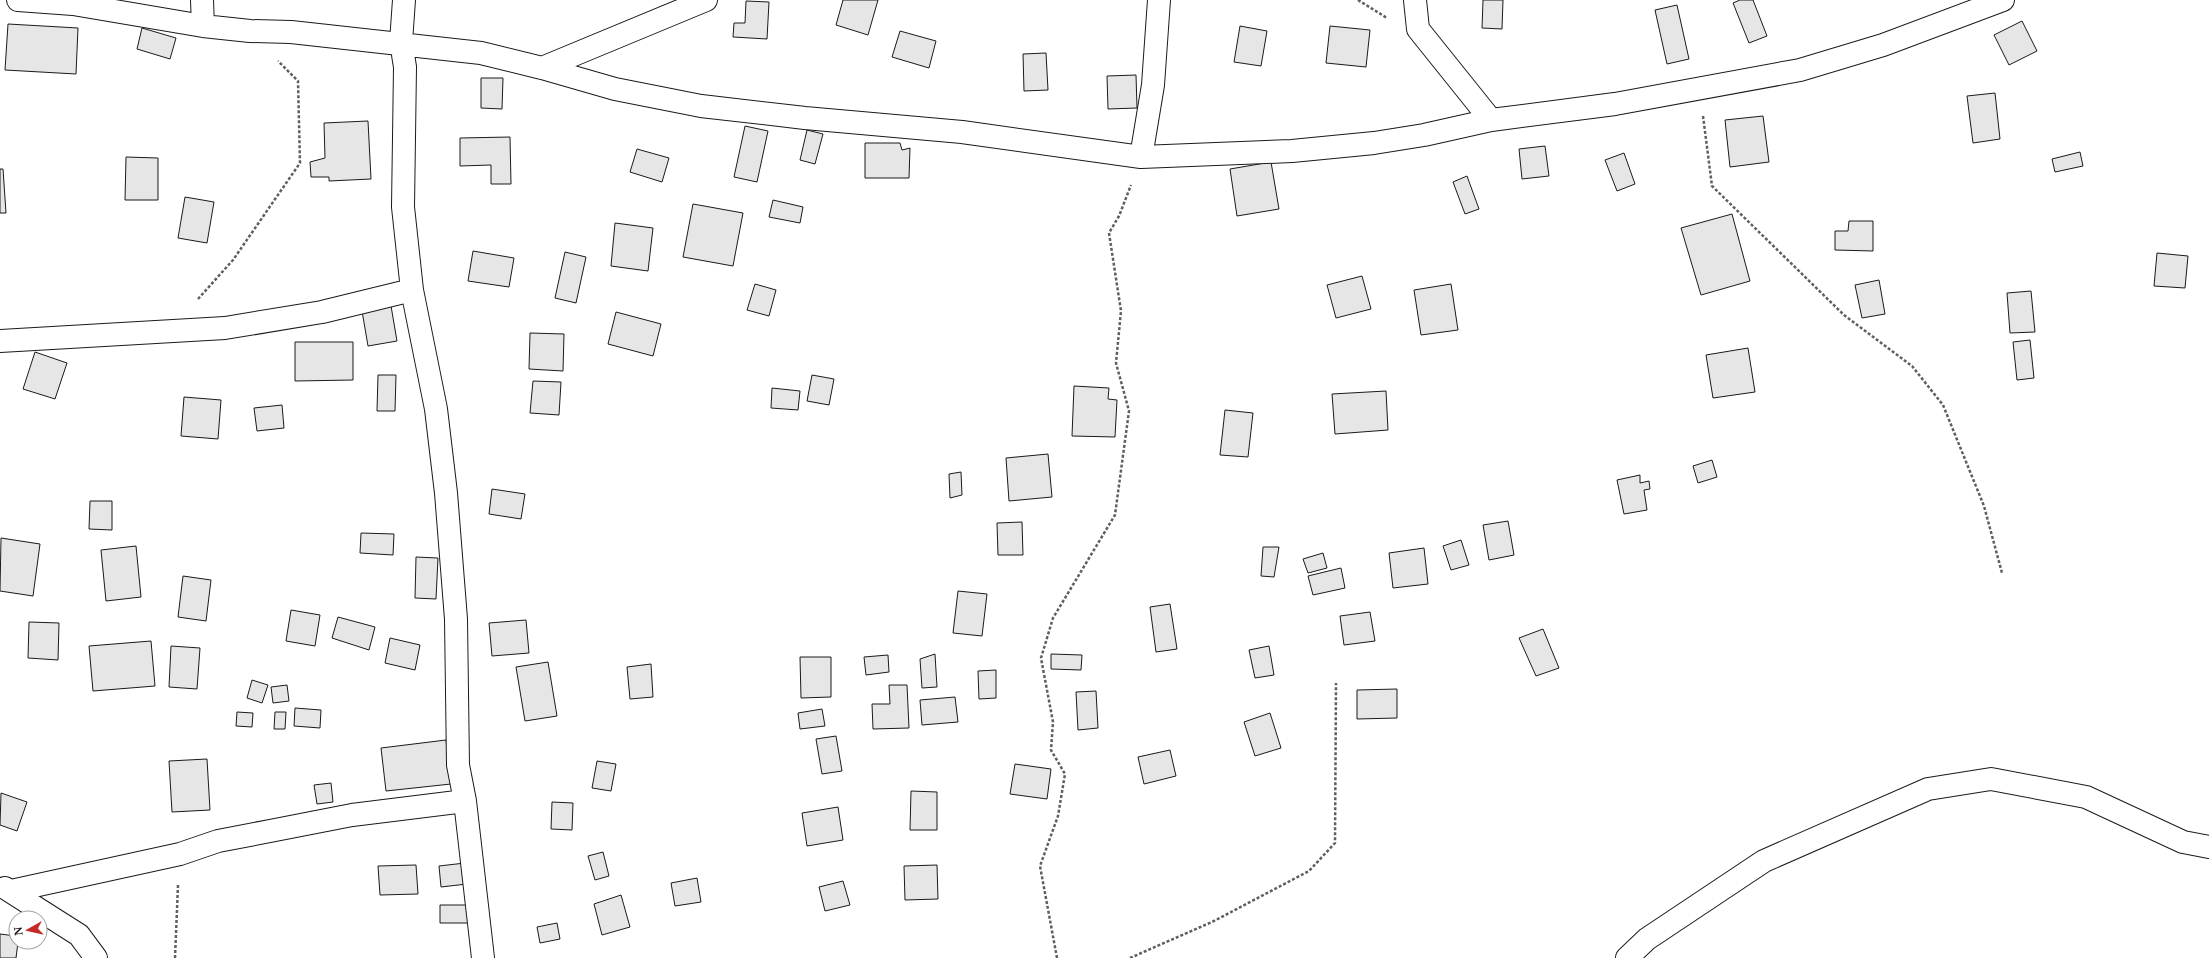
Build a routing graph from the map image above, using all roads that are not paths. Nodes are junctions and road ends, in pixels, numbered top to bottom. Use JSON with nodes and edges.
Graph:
{"nodes":[{"id":1,"x":18,"y":0,"type":"edge"},
{"id":2,"x":202,"y":0,"type":"edge"},
{"id":3,"x":404,"y":0,"type":"edge"},
{"id":4,"x":706,"y":0,"type":"edge"},
{"id":5,"x":1159,"y":0,"type":"edge"},
{"id":6,"x":1415,"y":0,"type":"edge"},
{"id":7,"x":2004,"y":0,"type":"edge"},
{"id":8,"x":203,"y":26,"type":"junction"},
{"id":9,"x":401,"y":42,"type":"junction"},
{"id":10,"x":542,"y":68,"type":"junction"},
{"id":11,"x":1491,"y":120,"type":"junction"},
{"id":12,"x":1141,"y":157,"type":"junction"},
{"id":13,"x":412,"y":290,"type":"junction"},
{"id":14,"x":0,"y":341,"type":"edge"},
{"id":15,"x":465,"y":801,"type":"junction"},
{"id":16,"x":2209,"y":848,"type":"edge"},
{"id":17,"x":5,"y":889,"type":"edge"},
{"id":18,"x":96,"y":958,"type":"edge"},
{"id":19,"x":482,"y":958,"type":"edge"},
{"id":20,"x":1627,"y":958,"type":"edge"}],
"edges":[{"from":1,"to":8,"type":"street"},
{"from":2,"to":8,"type":"street"},
{"from":3,"to":9,"type":"street"},
{"from":4,"to":10,"type":"street"},
{"from":5,"to":12,"type":"street"},
{"from":6,"to":11,"type":"street"},
{"from":7,"to":11,"type":"street"},
{"from":8,"to":9,"type":"street"},
{"from":9,"to":10,"type":"street"},
{"from":9,"to":13,"type":"street"},
{"from":10,"to":12,"type":"street"},
{"from":11,"to":12,"type":"street"},
{"from":13,"to":14,"type":"street"},
{"from":13,"to":15,"type":"street"},
{"from":15,"to":17,"type":"street"},
{"from":15,"to":19,"type":"street"},
{"from":16,"to":20,"type":"street"},
{"from":17,"to":18,"type":"street"}]}
